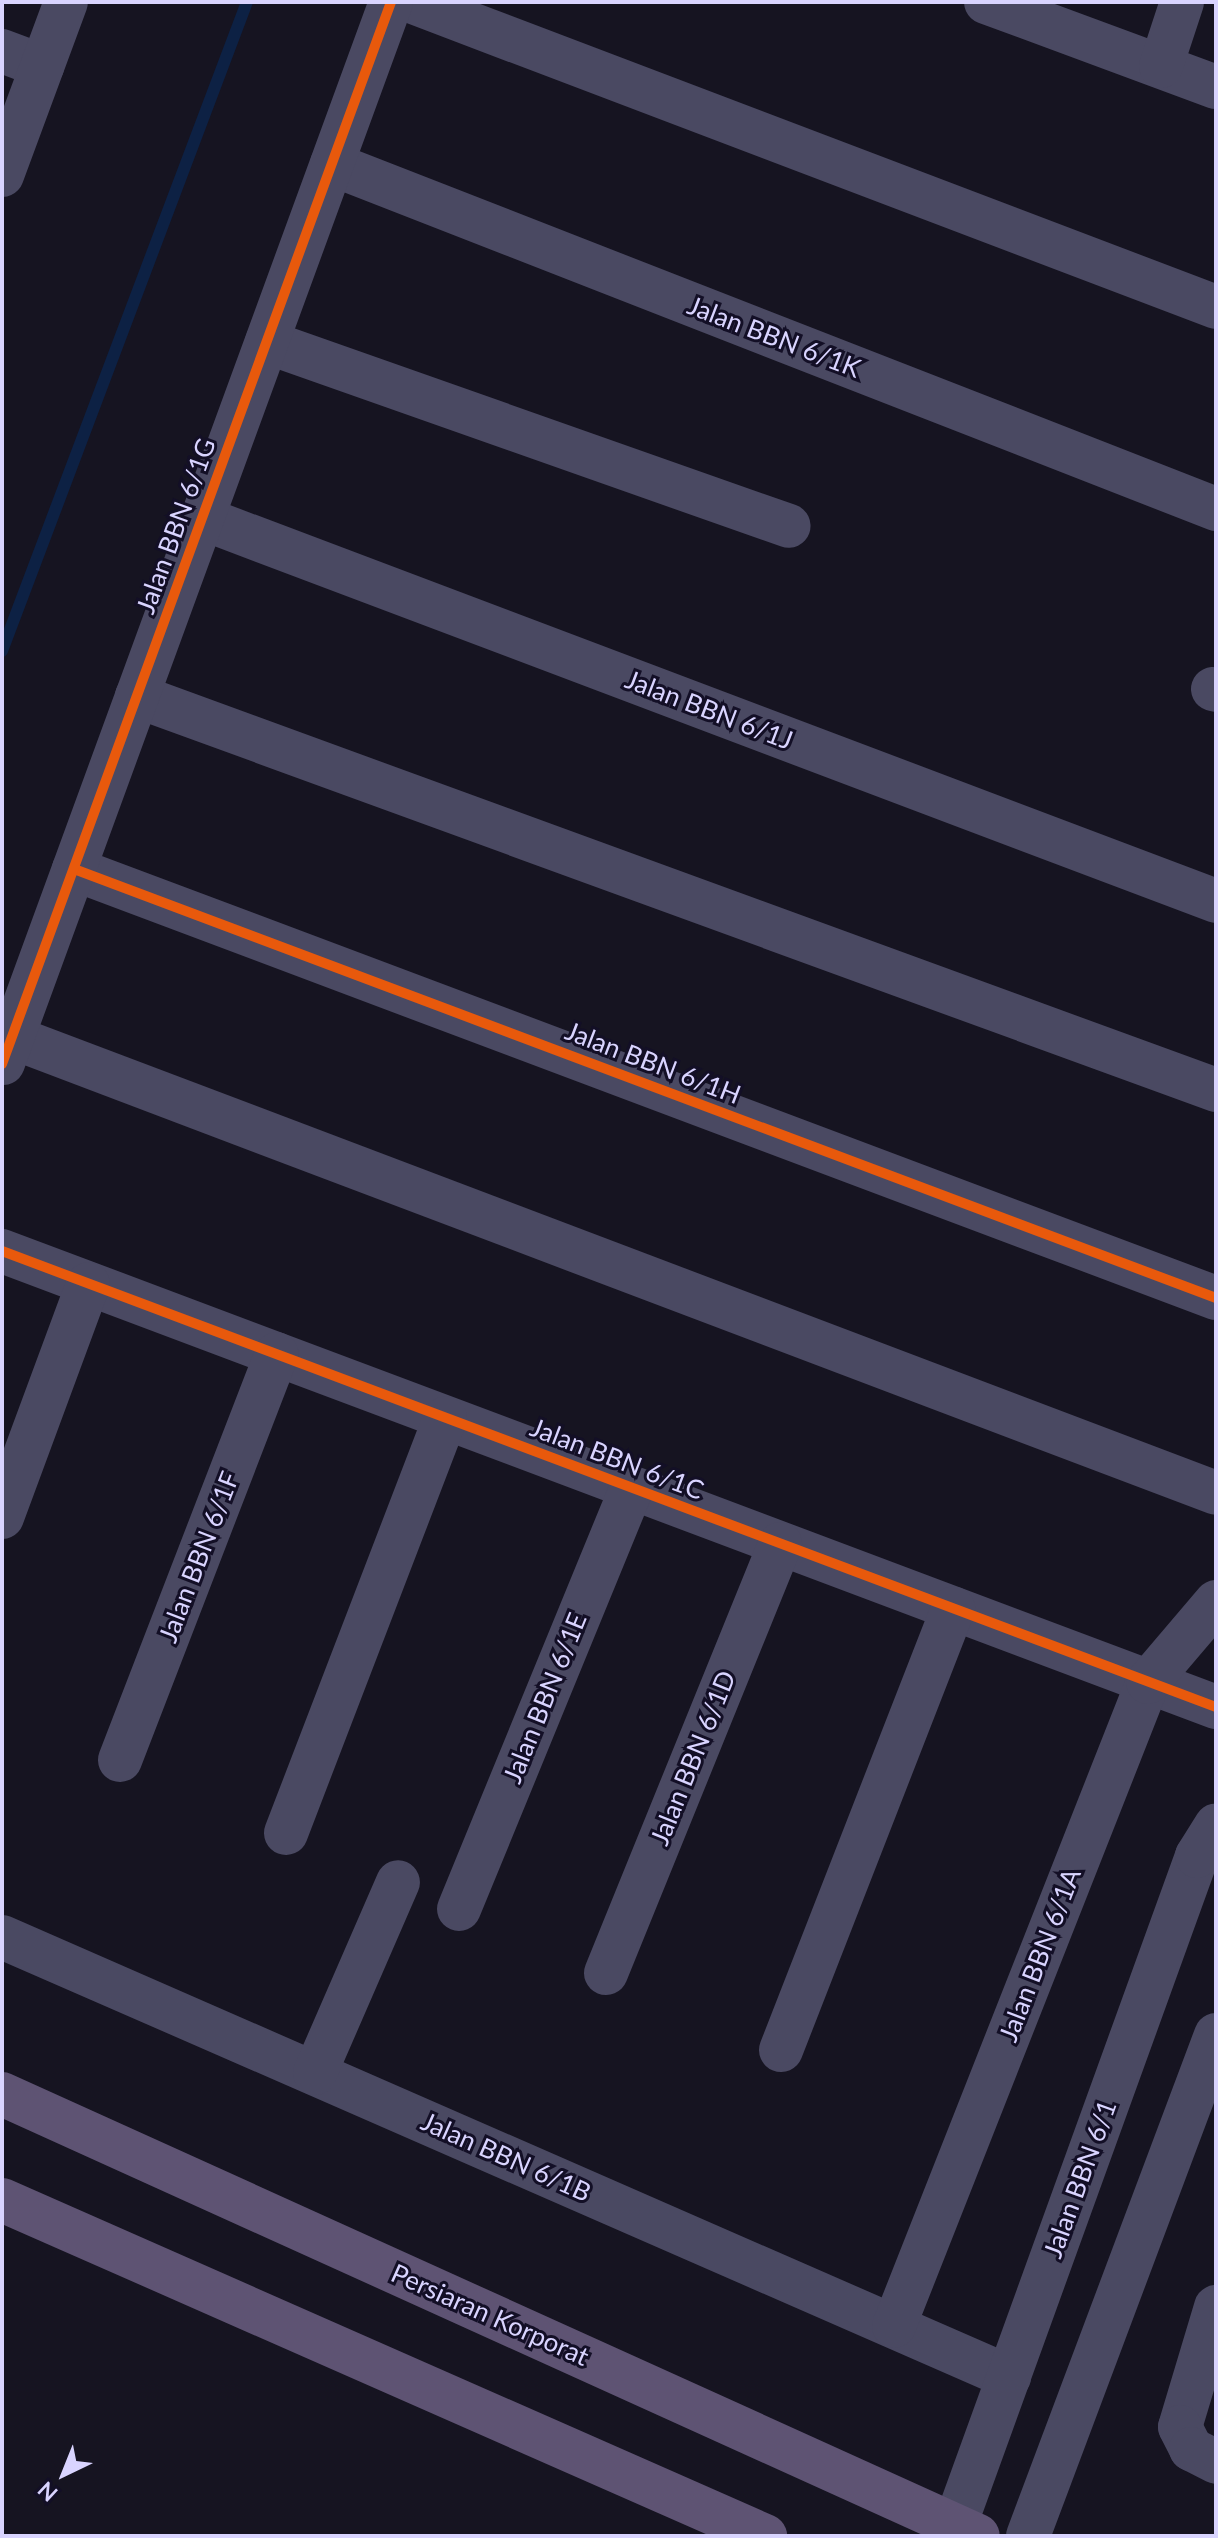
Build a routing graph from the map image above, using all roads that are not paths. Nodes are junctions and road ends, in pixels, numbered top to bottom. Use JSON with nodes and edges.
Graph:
{"nodes":[{"id":1,"x":66,"y":2,"type":"edge"},
{"id":2,"x":391,"y":2,"type":"edge"},
{"id":3,"x":413,"y":2,"type":"edge"},
{"id":4,"x":986,"y":2,"type":"edge"},
{"id":5,"x":1182,"y":2,"type":"edge"},
{"id":6,"x":2,"y":51,"type":"edge"},
{"id":7,"x":42,"y":66,"type":"junction"},
{"id":8,"x":1161,"y":66,"type":"junction"},
{"id":9,"x":1216,"y":87,"type":"edge"},
{"id":10,"x":332,"y":164,"type":"junction"},
{"id":11,"x":2,"y":175,"type":"edge"},
{"id":12,"x":1216,"y":307,"type":"edge"},
{"id":13,"x":267,"y":342,"type":"junction"},
{"id":14,"x":1216,"y":509,"type":"edge"},
{"id":15,"x":202,"y":518,"type":"junction"},
{"id":16,"x":789,"y":526,"type":"dead end"},
{"id":17,"x":137,"y":696,"type":"junction"},
{"id":18,"x":74,"y":869,"type":"junction"},
{"id":19,"x":1216,"y":901,"type":"edge"},
{"id":20,"x":7,"y":1050,"type":"edge"},
{"id":21,"x":1216,"y":1090,"type":"edge"},
{"id":22,"x":2,"y":1251,"type":"edge"},
{"id":23,"x":88,"y":1284,"type":"junction"},
{"id":24,"x":1216,"y":1298,"type":"edge"},
{"id":25,"x":277,"y":1354,"type":"junction"},
{"id":26,"x":445,"y":1418,"type":"junction"},
{"id":27,"x":632,"y":1488,"type":"junction"},
{"id":28,"x":1216,"y":1493,"type":"edge"},
{"id":29,"x":2,"y":1517,"type":"edge"},
{"id":30,"x":780,"y":1544,"type":"junction"},
{"id":31,"x":1216,"y":1602,"type":"edge"},
{"id":32,"x":953,"y":1608,"type":"junction"},
{"id":33,"x":1148,"y":1682,"type":"junction"},
{"id":34,"x":1216,"y":1707,"type":"edge"},
{"id":35,"x":120,"y":1760,"type":"dead end"},
{"id":36,"x":1216,"y":1825,"type":"edge"},
{"id":37,"x":286,"y":1833,"type":"dead end"},
{"id":38,"x":398,"y":1882,"type":"dead end"},
{"id":39,"x":459,"y":1909,"type":"dead end"},
{"id":40,"x":2,"y":1937,"type":"edge"},
{"id":41,"x":606,"y":1973,"type":"dead end"},
{"id":42,"x":1216,"y":2035,"type":"edge"},
{"id":43,"x":781,"y":2050,"type":"dead end"},
{"id":44,"x":315,"y":2073,"type":"junction"},
{"id":45,"x":1207,"y":2085,"type":"edge"},
{"id":46,"x":2,"y":2094,"type":"edge"},
{"id":47,"x":2,"y":2200,"type":"edge"},
{"id":48,"x":1216,"y":2307,"type":"edge"},
{"id":49,"x":894,"y":2326,"type":"junction"},
{"id":50,"x":1009,"y":2377,"type":"junction"},
{"id":51,"x":1216,"y":2462,"type":"edge"},
{"id":52,"x":961,"y":2532,"type":"edge"},
{"id":53,"x":765,"y":2536,"type":"edge"},
{"id":54,"x":1028,"y":2536,"type":"edge"}],
"edges":[{"from":1,"to":7,"type":"street"},
{"from":2,"to":10,"type":"street","name":"Jalan BBN 6/1G"},
{"from":3,"to":12,"type":"street"},
{"from":4,"to":8,"type":"street"},
{"from":5,"to":8,"type":"street"},
{"from":6,"to":7,"type":"street"},
{"from":7,"to":11,"type":"street"},
{"from":8,"to":9,"type":"street"},
{"from":10,"to":13,"type":"street","name":"Jalan BBN 6/1G"},
{"from":10,"to":14,"type":"street","name":"Jalan BBN 6/1K"},
{"from":13,"to":15,"type":"street","name":"Jalan BBN 6/1G"},
{"from":13,"to":16,"type":"street"},
{"from":15,"to":17,"type":"street","name":"Jalan BBN 6/1G"},
{"from":15,"to":19,"type":"street","name":"Jalan BBN 6/1J"},
{"from":17,"to":18,"type":"street","name":"Jalan BBN 6/1G"},
{"from":17,"to":21,"type":"street"},
{"from":18,"to":20,"type":"street","name":"Jalan BBN 6/1G"},
{"from":18,"to":24,"type":"street","name":"Jalan BBN 6/1H"},
{"from":20,"to":28,"type":"street"},
{"from":22,"to":23,"type":"street","name":"Jalan BBN 6/1C"},
{"from":23,"to":25,"type":"street","name":"Jalan BBN 6/1C"},
{"from":23,"to":29,"type":"street"},
{"from":25,"to":26,"type":"street","name":"Jalan BBN 6/1C"},
{"from":25,"to":35,"type":"street","name":"Jalan BBN 6/1F"},
{"from":26,"to":27,"type":"street","name":"Jalan BBN 6/1C"},
{"from":26,"to":37,"type":"street"},
{"from":27,"to":30,"type":"street","name":"Jalan BBN 6/1C"},
{"from":27,"to":39,"type":"street","name":"Jalan BBN 6/1E"},
{"from":30,"to":32,"type":"street","name":"Jalan BBN 6/1C"},
{"from":30,"to":41,"type":"street","name":"Jalan BBN 6/1D"},
{"from":31,"to":33,"type":"street","name":"Jalan BBN 6/1A"},
{"from":32,"to":33,"type":"street","name":"Jalan BBN 6/1C"},
{"from":32,"to":43,"type":"street"},
{"from":33,"to":34,"type":"street","name":"Jalan BBN 6/1C"},
{"from":33,"to":49,"type":"street","name":"Jalan BBN 6/1A"},
{"from":36,"to":50,"type":"street","name":"Jalan BBN 6/1"},
{"from":38,"to":44,"type":"street"},
{"from":40,"to":44,"type":"street","name":"Jalan BBN 6/1B"},
{"from":42,"to":45,"type":"street"},
{"from":44,"to":49,"type":"street","name":"Jalan BBN 6/1B"},
{"from":45,"to":54,"type":"street"},
{"from":46,"to":52,"type":"main road","name":"Persiaran Korporat"},
{"from":47,"to":53,"type":"main road"},
{"from":48,"to":51,"type":"street"},
{"from":49,"to":50,"type":"street","name":"Jalan BBN 6/1B"},
{"from":50,"to":52,"type":"street","name":"Jalan BBN 6/1"}]}
